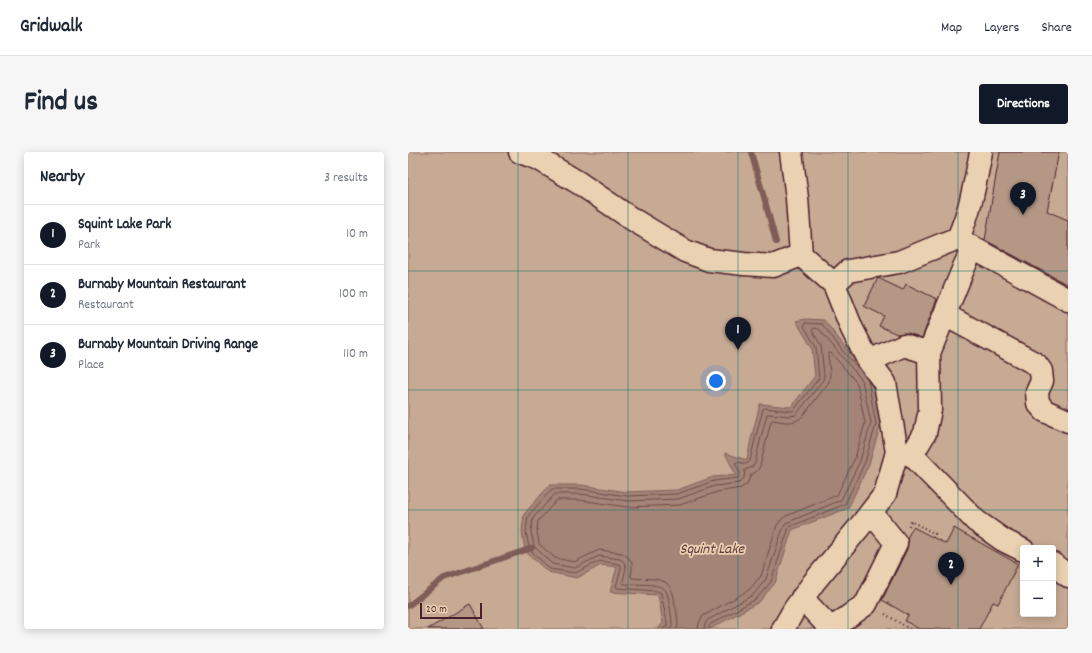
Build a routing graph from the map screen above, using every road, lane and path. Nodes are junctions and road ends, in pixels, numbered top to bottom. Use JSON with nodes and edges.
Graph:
{"nodes":[{"id":1,"x":520,"y":152,"type":"edge"},
{"id":2,"x":791,"y":152,"type":"edge"},
{"id":3,"x":980,"y":152,"type":"edge"},
{"id":4,"x":966,"y":243,"type":"junction"},
{"id":5,"x":800,"y":255,"type":"junction"},
{"id":6,"x":834,"y":284,"type":"junction"},
{"id":7,"x":1068,"y":300,"type":"edge"},
{"id":8,"x":945,"y":315,"type":"junction"},
{"id":9,"x":929,"y":353,"type":"junction"},
{"id":10,"x":869,"y":361,"type":"junction"},
{"id":11,"x":1068,"y":421,"type":"edge"},
{"id":12,"x":904,"y":453,"type":"junction"},
{"id":13,"x":871,"y":512,"type":"junction"},
{"id":14,"x":1020,"y":548,"type":"edge"},
{"id":15,"x":1056,"y":566,"type":"edge"},
{"id":16,"x":1068,"y":576,"type":"edge"},
{"id":17,"x":802,"y":598,"type":"junction"},
{"id":18,"x":866,"y":604,"type":"junction"},
{"id":19,"x":783,"y":629,"type":"edge"},
{"id":20,"x":831,"y":629,"type":"edge"},
{"id":21,"x":910,"y":629,"type":"edge"}],
"edges":[{"from":1,"to":5,"type":"lane"},
{"from":2,"to":5,"type":"lane"},
{"from":3,"to":4,"type":"lane"},
{"from":4,"to":6,"type":"lane"},
{"from":4,"to":7,"type":"lane"},
{"from":4,"to":8,"type":"lane"},
{"from":5,"to":6,"type":"lane"},
{"from":6,"to":10,"type":"lane"},
{"from":8,"to":9,"type":"lane"},
{"from":8,"to":11,"type":"lane"},
{"from":9,"to":10,"type":"lane"},
{"from":9,"to":12,"type":"lane"},
{"from":10,"to":12,"type":"lane"},
{"from":12,"to":13,"type":"lane"},
{"from":12,"to":14,"type":"lane"},
{"from":13,"to":17,"type":"lane"},
{"from":13,"to":18,"type":"lane"},
{"from":15,"to":16,"type":"lane"},
{"from":17,"to":19,"type":"lane"},
{"from":17,"to":20,"type":"lane"},
{"from":18,"to":20,"type":"lane"},
{"from":18,"to":21,"type":"path"}]}
